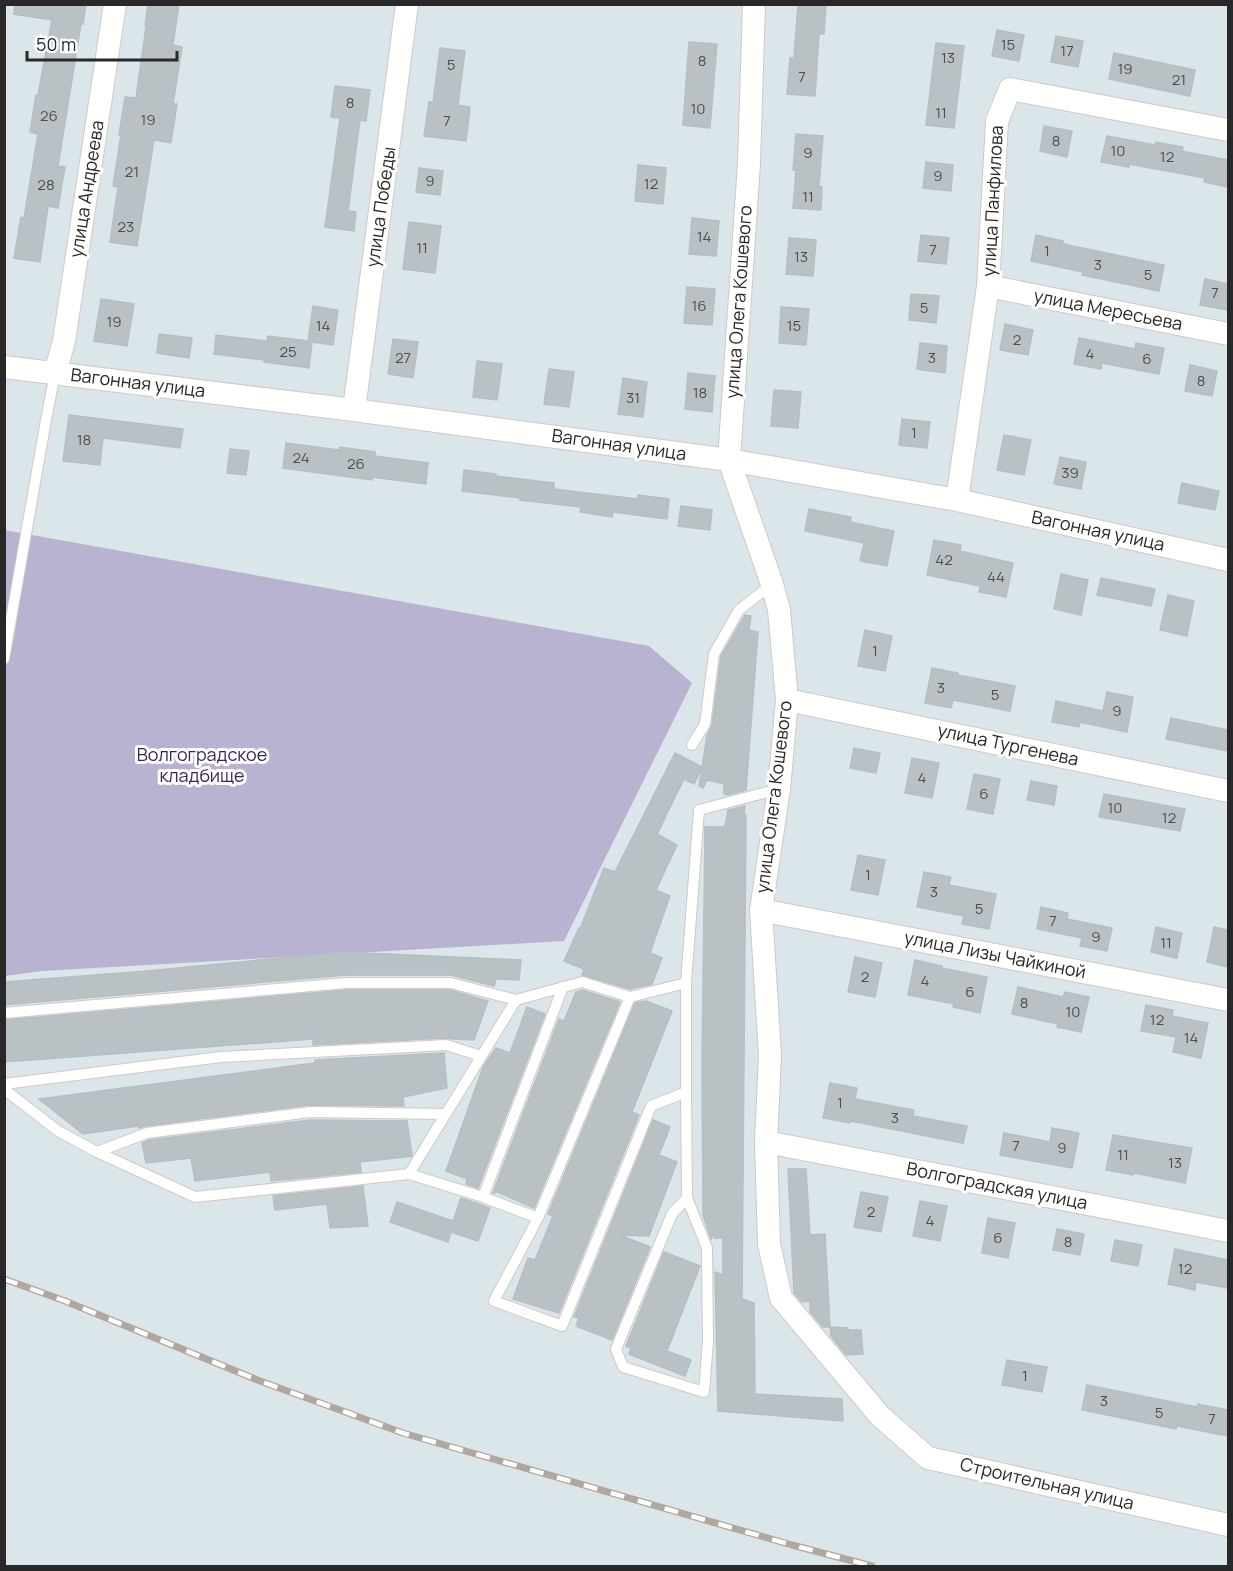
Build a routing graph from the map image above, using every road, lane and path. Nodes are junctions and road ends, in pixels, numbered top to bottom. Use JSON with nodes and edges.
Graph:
{"nodes":[{"id":1,"x":115,"y":4,"type":"edge"},
{"id":2,"x":407,"y":4,"type":"edge"},
{"id":3,"x":754,"y":4,"type":"edge"},
{"id":4,"x":1228,"y":130,"type":"edge"},
{"id":5,"x":988,"y":286,"type":"junction"},
{"id":6,"x":1228,"y":334,"type":"edge"},
{"id":7,"x":4,"y":367,"type":"edge"},
{"id":8,"x":56,"y":373,"type":"junction"},
{"id":9,"x":354,"y":410,"type":"junction"},
{"id":10,"x":729,"y":460,"type":"junction"},
{"id":11,"x":957,"y":500,"type":"junction"},
{"id":12,"x":1228,"y":560,"type":"edge"},
{"id":13,"x":772,"y":584,"type":"junction"},
{"id":14,"x":4,"y":660,"type":"edge"},
{"id":15,"x":787,"y":699,"type":"junction"},
{"id":16,"x":692,"y":745,"type":"dead end"},
{"id":17,"x":778,"y":789,"type":"junction"},
{"id":18,"x":1228,"y":791,"type":"edge"},
{"id":19,"x":761,"y":910,"type":"junction"},
{"id":20,"x":687,"y":983,"type":"junction"},
{"id":21,"x":563,"y":987,"type":"junction"},
{"id":22,"x":630,"y":997,"type":"junction"},
{"id":23,"x":516,"y":1000,"type":"junction"},
{"id":24,"x":1228,"y":1000,"type":"edge"},
{"id":25,"x":4,"y":1013,"type":"edge"},
{"id":26,"x":481,"y":1056,"type":"junction"},
{"id":27,"x":4,"y":1084,"type":"edge"},
{"id":28,"x":4,"y":1089,"type":"edge"},
{"id":29,"x":686,"y":1092,"type":"junction"},
{"id":30,"x":445,"y":1114,"type":"junction"},
{"id":31,"x":766,"y":1142,"type":"junction"},
{"id":32,"x":97,"y":1152,"type":"junction"},
{"id":33,"x":409,"y":1174,"type":"junction"},
{"id":34,"x":483,"y":1197,"type":"junction"},
{"id":35,"x":687,"y":1197,"type":"junction"},
{"id":36,"x":538,"y":1218,"type":"junction"},
{"id":37,"x":1228,"y":1231,"type":"edge"},
{"id":38,"x":880,"y":1416,"type":"joint"},
{"id":39,"x":1228,"y":1525,"type":"edge"}],
"edges":[{"from":1,"to":8,"type":"street","name":"улица Андреева"},
{"from":2,"to":9,"type":"street","name":"улица Победы"},
{"from":3,"to":10,"type":"street","name":"улица Олега Кошевого"},
{"from":4,"to":5,"type":"street","name":"улица Панфилова"},
{"from":5,"to":6,"type":"street","name":"улица Мересьева"},
{"from":5,"to":11,"type":"street","name":"улица Панфилова"},
{"from":7,"to":8,"type":"street","name":"Вагонная улица"},
{"from":8,"to":9,"type":"street","name":"Вагонная улица"},
{"from":8,"to":14,"type":"lane"},
{"from":9,"to":10,"type":"street","name":"Вагонная улица"},
{"from":10,"to":11,"type":"street","name":"Вагонная улица"},
{"from":10,"to":13,"type":"street","name":"улица Олега Кошевого"},
{"from":11,"to":12,"type":"street","name":"Вагонная улица"},
{"from":13,"to":15,"type":"street","name":"улица Олега Кошевого"},
{"from":13,"to":16,"type":"lane"},
{"from":15,"to":17,"type":"street","name":"улица Олега Кошевого"},
{"from":15,"to":18,"type":"street","name":"улица Тургенева"},
{"from":17,"to":19,"type":"street","name":"улица Олега Кошевого"},
{"from":17,"to":20,"type":"lane"},
{"from":19,"to":24,"type":"street","name":"улица Лизы Чайкиной"},
{"from":19,"to":31,"type":"street","name":"улица Олега Кошевого"},
{"from":20,"to":22,"type":"lane"},
{"from":20,"to":29,"type":"lane"},
{"from":21,"to":22,"type":"lane"},
{"from":21,"to":23,"type":"lane"},
{"from":21,"to":34,"type":"lane"},
{"from":22,"to":36,"type":"lane"},
{"from":23,"to":25,"type":"lane"},
{"from":23,"to":26,"type":"lane"},
{"from":26,"to":27,"type":"lane"},
{"from":26,"to":30,"type":"lane"},
{"from":28,"to":32,"type":"lane"},
{"from":29,"to":35,"type":"lane"},
{"from":29,"to":36,"type":"lane"},
{"from":30,"to":32,"type":"lane"},
{"from":30,"to":33,"type":"lane"},
{"from":31,"to":37,"type":"street","name":"Волгоградская улица"},
{"from":31,"to":38,"type":"street","name":"улица Олега Кошевого"},
{"from":32,"to":33,"type":"lane"},
{"from":33,"to":34,"type":"lane"},
{"from":34,"to":36,"type":"lane"},
{"from":35,"to":35,"type":"lane"},
{"from":38,"to":39,"type":"street","name":"Строительная улица"}]}
